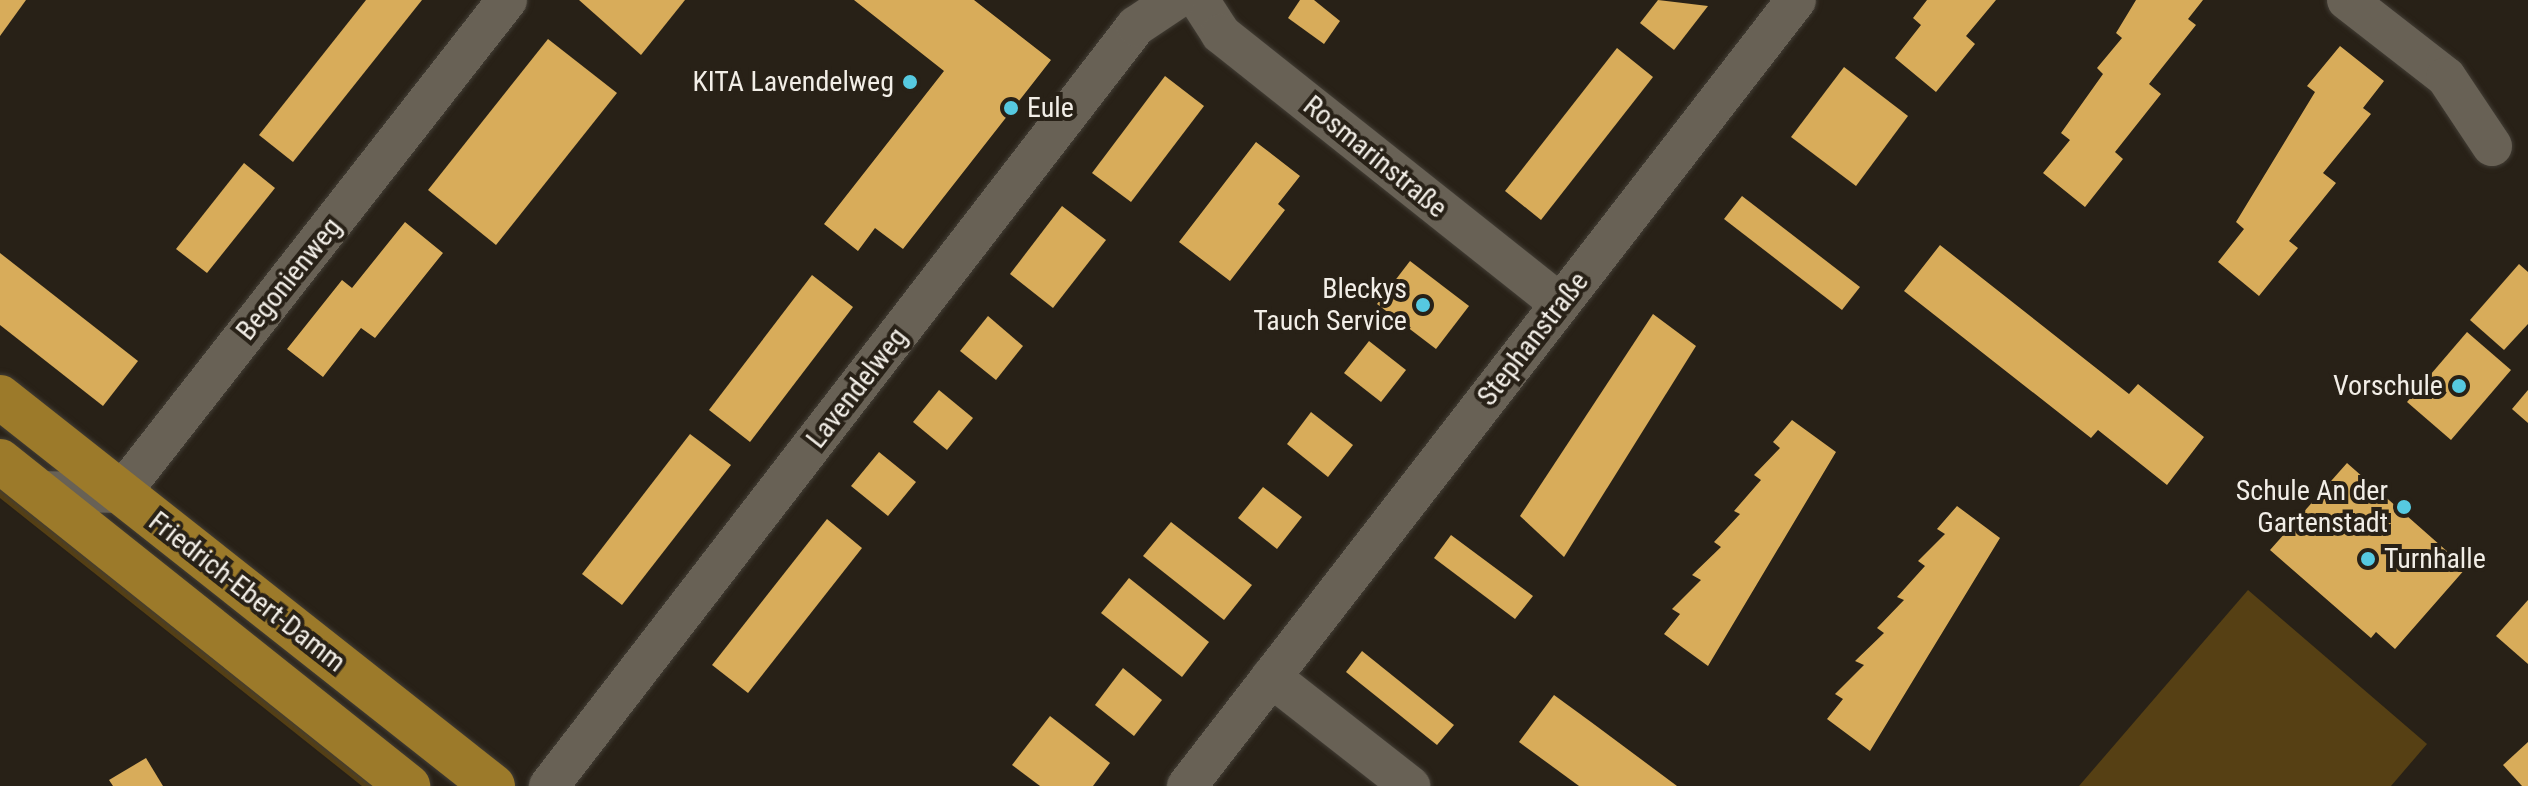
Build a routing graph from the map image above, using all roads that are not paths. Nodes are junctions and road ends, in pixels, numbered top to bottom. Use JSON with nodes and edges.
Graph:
{"nodes":[{"id":1,"x":507,"y":0,"type":"edge"},
{"id":2,"x":1175,"y":0,"type":"edge"},
{"id":3,"x":1199,"y":0,"type":"edge"},
{"id":4,"x":1796,"y":0,"type":"edge"},
{"id":5,"x":2347,"y":0,"type":"edge"},
{"id":6,"x":2492,"y":146,"type":"dead end"},
{"id":7,"x":1560,"y":304,"type":"junction"},
{"id":8,"x":0,"y":397,"type":"edge"},
{"id":9,"x":0,"y":461,"type":"edge"},
{"id":10,"x":38,"y":491,"type":"junction"},
{"id":11,"x":121,"y":493,"type":"junction"},
{"id":12,"x":1271,"y":677,"type":"junction"},
{"id":13,"x":408,"y":786,"type":"edge"},
{"id":14,"x":493,"y":786,"type":"edge"},
{"id":15,"x":549,"y":786,"type":"edge"},
{"id":16,"x":1187,"y":786,"type":"edge"},
{"id":17,"x":1410,"y":786,"type":"edge"}],
"edges":[{"from":1,"to":11,"type":"street","name":"Begonienweg"},
{"from":2,"to":15,"type":"street","name":"Lavendelweg"},
{"from":3,"to":7,"type":"street","name":"Rosmarinstraße"},
{"from":4,"to":7,"type":"street","name":"Stephanstraße"},
{"from":5,"to":6,"type":"street"},
{"from":7,"to":12,"type":"street","name":"Stephanstraße"},
{"from":8,"to":11,"type":"main road","name":"Friedrich-Ebert-Damm"},
{"from":9,"to":10,"type":"main road","name":"Friedrich-Ebert-Damm"},
{"from":10,"to":11,"type":"street"},
{"from":10,"to":13,"type":"main road","name":"Friedrich-Ebert-Damm"},
{"from":11,"to":14,"type":"main road","name":"Friedrich-Ebert-Damm"},
{"from":12,"to":16,"type":"street","name":"Stephanstraße"},
{"from":12,"to":17,"type":"street"}]}
